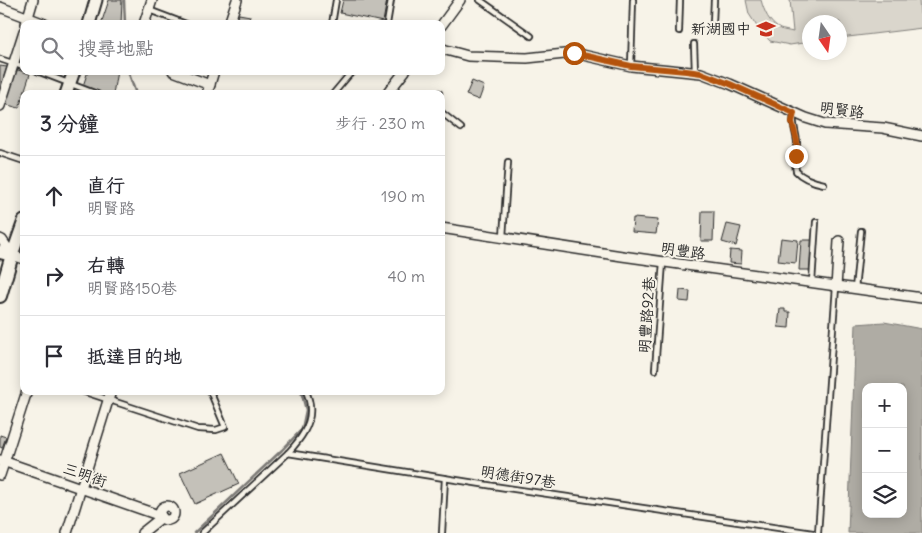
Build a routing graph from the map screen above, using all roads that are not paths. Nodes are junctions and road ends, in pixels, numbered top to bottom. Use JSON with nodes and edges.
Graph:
{"nodes":[{"id":1,"x":34,"y":0,"type":"edge"},
{"id":2,"x":96,"y":0,"type":"edge"},
{"id":3,"x":152,"y":0,"type":"edge"},
{"id":4,"x":236,"y":0,"type":"edge"},
{"id":5,"x":336,"y":0,"type":"edge"},
{"id":6,"x":391,"y":0,"type":"edge"},
{"id":7,"x":460,"y":0,"type":"edge"},
{"id":8,"x":480,"y":0,"type":"edge"},
{"id":9,"x":633,"y":0,"type":"edge"},
{"id":10,"x":680,"y":0,"type":"edge"},
{"id":11,"x":714,"y":0,"type":"edge"},
{"id":12,"x":0,"y":7,"type":"edge"},
{"id":13,"x":149,"y":10,"type":"junction"},
{"id":14,"x":25,"y":20,"type":"edge"},
{"id":15,"x":27,"y":20,"type":"edge"},
{"id":16,"x":90,"y":20,"type":"edge"},
{"id":17,"x":145,"y":20,"type":"edge"},
{"id":18,"x":175,"y":20,"type":"edge"},
{"id":19,"x":230,"y":20,"type":"edge"},
{"id":20,"x":333,"y":20,"type":"edge"},
{"id":21,"x":388,"y":20,"type":"edge"},
{"id":22,"x":445,"y":21,"type":"edge"},
{"id":23,"x":713,"y":23,"type":"dead end"},
{"id":24,"x":679,"y":31,"type":"dead end"},
{"id":25,"x":531,"y":36,"type":"dead end"},
{"id":26,"x":20,"y":43,"type":"edge"},
{"id":27,"x":694,"y":44,"type":"dead end"},
{"id":28,"x":445,"y":50,"type":"edge"},
{"id":29,"x":0,"y":59,"type":"edge"},
{"id":30,"x":13,"y":63,"type":"junction"},
{"id":31,"x":20,"y":66,"type":"edge"},
{"id":32,"x":631,"y":66,"type":"junction"},
{"id":33,"x":695,"y":72,"type":"junction"},
{"id":34,"x":44,"y":75,"type":"edge"},
{"id":35,"x":73,"y":75,"type":"edge"},
{"id":36,"x":181,"y":75,"type":"edge"},
{"id":37,"x":213,"y":75,"type":"edge"},
{"id":38,"x":348,"y":75,"type":"edge"},
{"id":39,"x":402,"y":75,"type":"edge"},
{"id":40,"x":68,"y":88,"type":"edge"},
{"id":41,"x":209,"y":89,"type":"edge"},
{"id":42,"x":336,"y":90,"type":"edge"},
{"id":43,"x":389,"y":90,"type":"edge"},
{"id":44,"x":0,"y":106,"type":"edge"},
{"id":45,"x":794,"y":113,"type":"junction"},
{"id":46,"x":445,"y":115,"type":"edge"},
{"id":47,"x":460,"y":128,"type":"dead end"},
{"id":48,"x":922,"y":136,"type":"edge"},
{"id":49,"x":0,"y":153,"type":"edge"},
{"id":50,"x":20,"y":160,"type":"edge"},
{"id":51,"x":508,"y":162,"type":"dead end"},
{"id":52,"x":824,"y":184,"type":"dead end"},
{"id":53,"x":816,"y":222,"type":"dead end"},
{"id":54,"x":445,"y":229,"type":"edge"},
{"id":55,"x":20,"y":230,"type":"edge"},
{"id":56,"x":861,"y":231,"type":"dead end"},
{"id":57,"x":502,"y":237,"type":"junction"},
{"id":58,"x":0,"y":239,"type":"edge"},
{"id":59,"x":839,"y":241,"type":"dead end"},
{"id":60,"x":9,"y":256,"type":"edge"},
{"id":61,"x":663,"y":262,"type":"junction"},
{"id":62,"x":812,"y":284,"type":"junction"},
{"id":63,"x":836,"y":287,"type":"junction"},
{"id":64,"x":855,"y":289,"type":"junction"},
{"id":65,"x":0,"y":296,"type":"edge"},
{"id":66,"x":922,"y":298,"type":"edge"},
{"id":67,"x":655,"y":370,"type":"dead end"},
{"id":68,"x":26,"y":395,"type":"edge"},
{"id":69,"x":212,"y":395,"type":"edge"},
{"id":70,"x":307,"y":395,"type":"edge"},
{"id":71,"x":110,"y":396,"type":"edge"},
{"id":72,"x":288,"y":453,"type":"junction"},
{"id":73,"x":2,"y":461,"type":"edge"},
{"id":74,"x":0,"y":475,"type":"edge"},
{"id":75,"x":445,"y":478,"type":"junction"},
{"id":76,"x":80,"y":488,"type":"junction"},
{"id":77,"x":67,"y":533,"type":"edge"},
{"id":78,"x":142,"y":533,"type":"edge"},
{"id":79,"x":202,"y":533,"type":"edge"},
{"id":80,"x":442,"y":533,"type":"edge"},
{"id":81,"x":813,"y":533,"type":"edge"},
{"id":82,"x":818,"y":533,"type":"edge"}],
"edges":[{"from":1,"to":15,"type":"street"},
{"from":2,"to":16,"type":"street"},
{"from":3,"to":13,"type":"street"},
{"from":4,"to":19,"type":"street"},
{"from":5,"to":20,"type":"lane"},
{"from":6,"to":21,"type":"lane"},
{"from":7,"to":22,"type":"street"},
{"from":8,"to":25,"type":"lane"},
{"from":9,"to":32,"type":"lane"},
{"from":10,"to":24,"type":"lane"},
{"from":11,"to":23,"type":"lane"},
{"from":12,"to":14,"type":"street"},
{"from":13,"to":17,"type":"street"},
{"from":13,"to":18,"type":"lane"},
{"from":26,"to":30,"type":"street"},
{"from":27,"to":33,"type":"lane"},
{"from":28,"to":32,"type":"street","name":"明賢路"},
{"from":29,"to":30,"type":"lane"},
{"from":30,"to":31,"type":"lane"},
{"from":30,"to":44,"type":"street"},
{"from":32,"to":33,"type":"street","name":"明賢路"},
{"from":33,"to":45,"type":"street","name":"明賢路"},
{"from":34,"to":40,"type":"lane"},
{"from":35,"to":40,"type":"street"},
{"from":36,"to":41,"type":"street"},
{"from":37,"to":41,"type":"street"},
{"from":38,"to":42,"type":"lane"},
{"from":39,"to":43,"type":"street"},
{"from":45,"to":48,"type":"street","name":"明賢路"},
{"from":45,"to":52,"type":"lane"},
{"from":46,"to":47,"type":"lane"},
{"from":49,"to":50,"type":"lane"},
{"from":51,"to":57,"type":"lane"},
{"from":53,"to":62,"type":"lane"},
{"from":54,"to":57,"type":"street","name":"明豐路"},
{"from":55,"to":60,"type":"street"},
{"from":56,"to":64,"type":"lane"},
{"from":57,"to":61,"type":"street","name":"明豐路"},
{"from":58,"to":60,"type":"street"},
{"from":59,"to":63,"type":"street"},
{"from":60,"to":65,"type":"main road"},
{"from":61,"to":62,"type":"street","name":"明豐路"},
{"from":61,"to":67,"type":"lane","name":"明豐路92巷"},
{"from":62,"to":63,"type":"street","name":"明豐路"},
{"from":63,"to":64,"type":"street","name":"明豐路"},
{"from":63,"to":82,"type":"lane"},
{"from":64,"to":66,"type":"street","name":"明豐路"},
{"from":68,"to":73,"type":"street"},
{"from":69,"to":71,"type":"lane"},
{"from":70,"to":72,"type":"lane"},
{"from":71,"to":76,"type":"street"},
{"from":72,"to":75,"type":"lane","name":"明德街97巷"},
{"from":72,"to":79,"type":"lane"},
{"from":73,"to":74,"type":"street"},
{"from":73,"to":76,"type":"street","name":"三明街"},
{"from":75,"to":80,"type":"lane"},
{"from":75,"to":81,"type":"lane","name":"明德街97巷"},
{"from":76,"to":77,"type":"street"},
{"from":76,"to":78,"type":"street","name":"三明街"}]}
